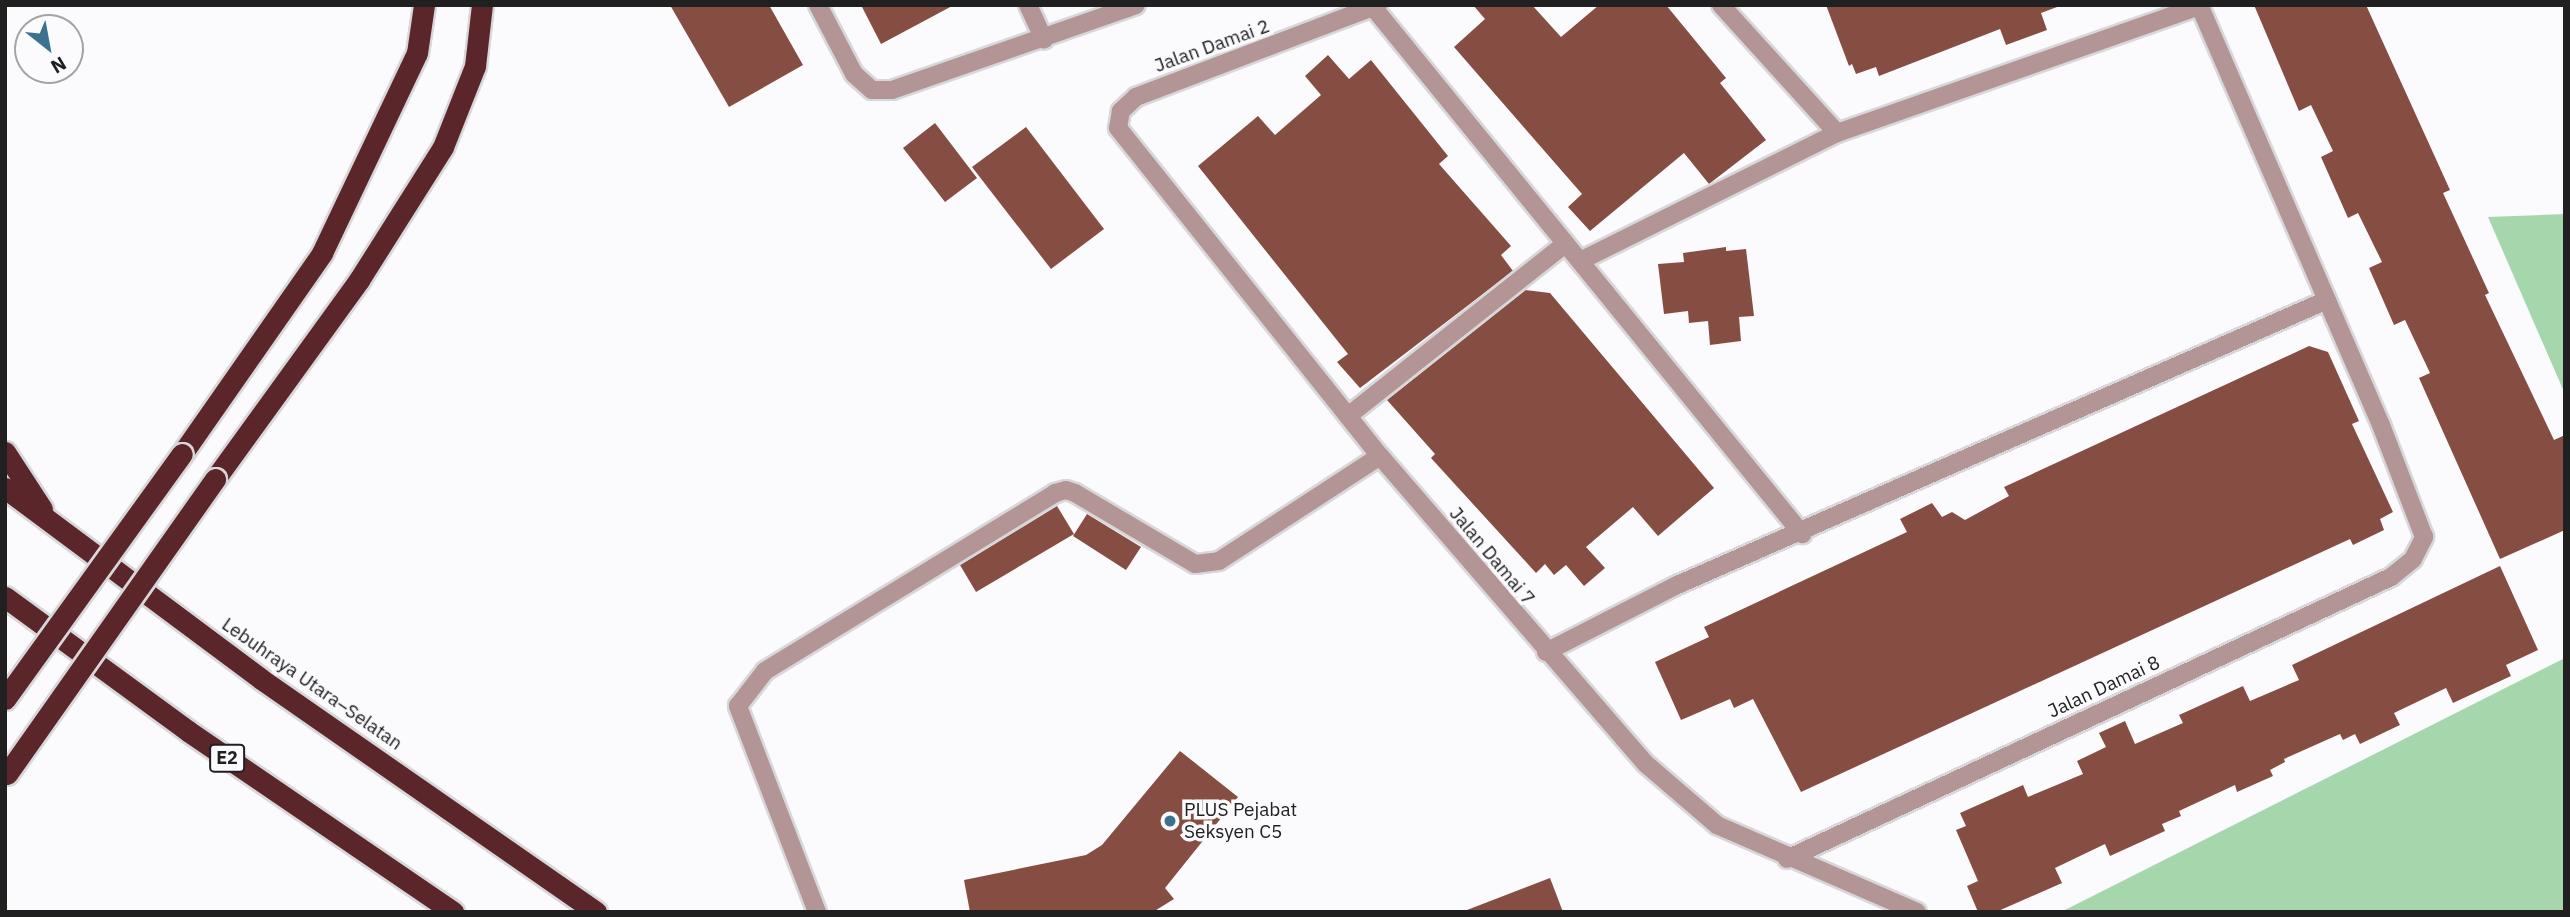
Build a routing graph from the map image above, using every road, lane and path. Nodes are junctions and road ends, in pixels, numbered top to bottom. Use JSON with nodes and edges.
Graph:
{"nodes":[{"id":1,"x":424,"y":5,"type":"edge"},
{"id":2,"x":482,"y":5,"type":"edge"},
{"id":3,"x":817,"y":5,"type":"edge"},
{"id":4,"x":1028,"y":5,"type":"edge"},
{"id":5,"x":1136,"y":5,"type":"edge"},
{"id":6,"x":1721,"y":5,"type":"edge"},
{"id":7,"x":1375,"y":6,"type":"edge"},
{"id":8,"x":2199,"y":6,"type":"edge"},
{"id":9,"x":1044,"y":40,"type":"junction"},
{"id":10,"x":1118,"y":128,"type":"joint"},
{"id":11,"x":1837,"y":133,"type":"junction"},
{"id":12,"x":1565,"y":244,"type":"junction"},
{"id":13,"x":1580,"y":261,"type":"junction"},
{"id":14,"x":2327,"y":300,"type":"junction"},
{"id":15,"x":1348,"y":416,"type":"junction"},
{"id":16,"x":5,"y":452,"type":"edge"},
{"id":17,"x":1380,"y":456,"type":"junction"},
{"id":18,"x":5,"y":488,"type":"edge"},
{"id":19,"x":46,"y":516,"type":"junction"},
{"id":20,"x":1802,"y":534,"type":"junction"},
{"id":21,"x":5,"y":597,"type":"edge"},
{"id":22,"x":1546,"y":652,"type":"junction"},
{"id":23,"x":5,"y":699,"type":"edge"},
{"id":24,"x":6,"y":775,"type":"edge"},
{"id":25,"x":1787,"y":859,"type":"junction"},
{"id":26,"x":453,"y":912,"type":"edge"},
{"id":27,"x":596,"y":912,"type":"edge"},
{"id":28,"x":817,"y":912,"type":"edge"},
{"id":29,"x":1917,"y":912,"type":"edge"}],
"edges":[{"from":1,"to":23,"type":"highway","bridge":true},
{"from":2,"to":24,"type":"highway","bridge":true},
{"from":3,"to":9,"type":"street"},
{"from":4,"to":9,"type":"street"},
{"from":5,"to":9,"type":"street"},
{"from":6,"to":11,"type":"street"},
{"from":7,"to":10,"type":"street","name":"Jalan Damai 2"},
{"from":7,"to":12,"type":"street"},
{"from":8,"to":11,"type":"street"},
{"from":8,"to":14,"type":"street"},
{"from":10,"to":15,"type":"street","name":"Jalan Damai 7"},
{"from":11,"to":13,"type":"street"},
{"from":12,"to":13,"type":"street"},
{"from":12,"to":15,"type":"street"},
{"from":13,"to":20,"type":"street"},
{"from":14,"to":20,"type":"street"},
{"from":14,"to":25,"type":"street","name":"Jalan Damai 8"},
{"from":15,"to":17,"type":"street","name":"Jalan Damai 7"},
{"from":16,"to":19,"type":"highway"},
{"from":17,"to":22,"type":"street","name":"Jalan Damai 7"},
{"from":17,"to":28,"type":"street"},
{"from":18,"to":19,"type":"highway","name":"Lebuhraya Utara–Selatan"},
{"from":19,"to":27,"type":"highway","name":"Lebuhraya Utara–Selatan"},
{"from":20,"to":22,"type":"street"},
{"from":21,"to":26,"type":"highway","number":"E2"},
{"from":22,"to":25,"type":"street","name":"Jalan Damai 7"},
{"from":25,"to":29,"type":"street","name":"Jalan Damai 7"}]}
